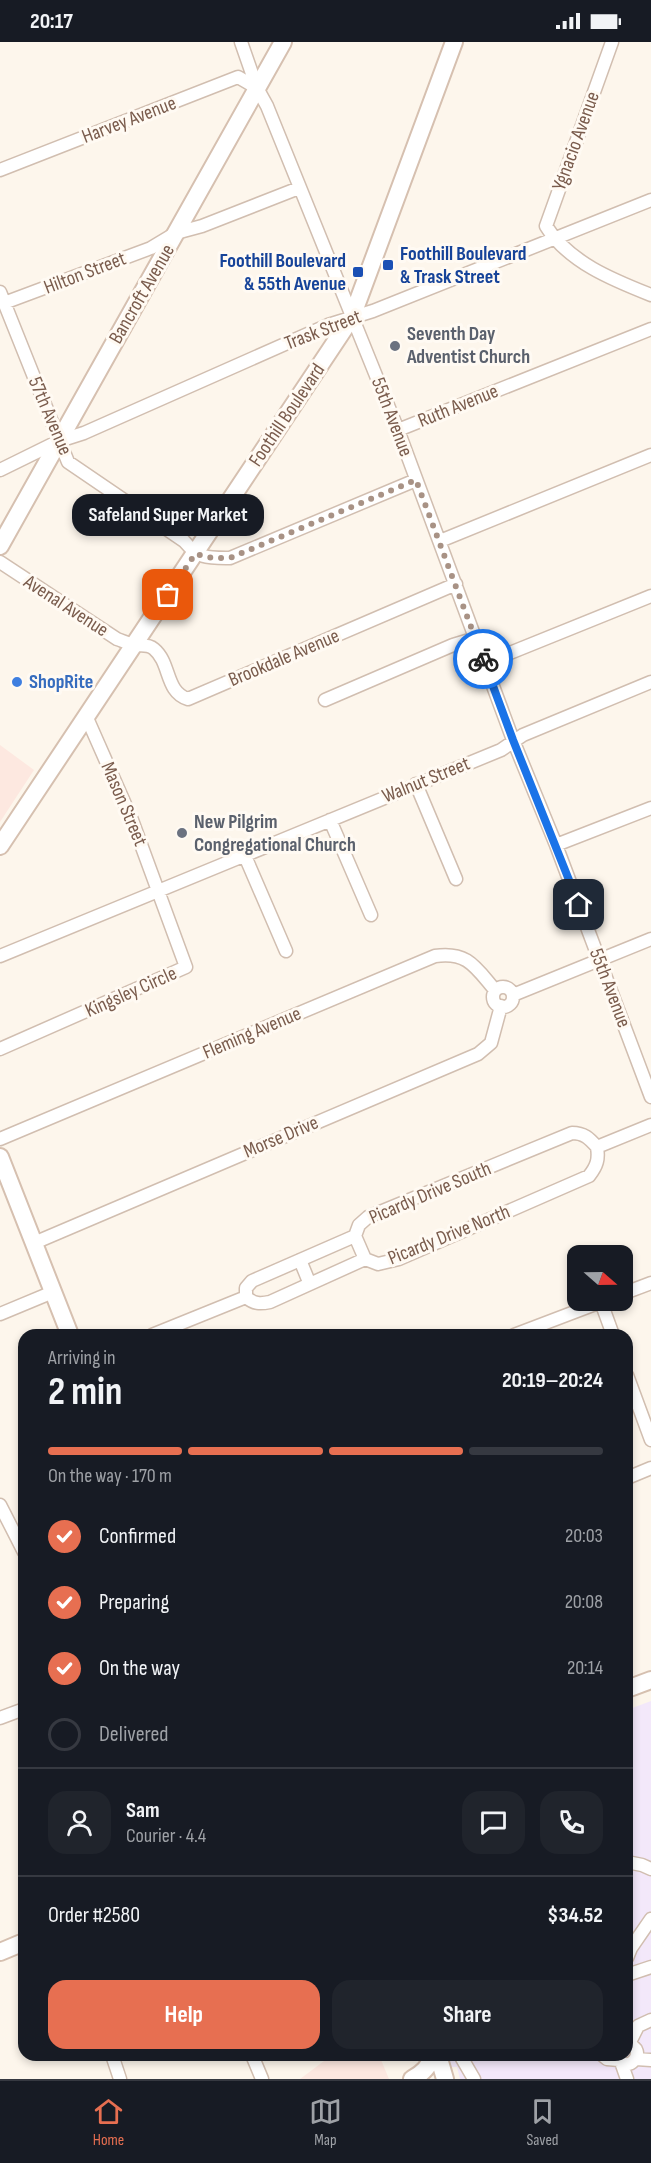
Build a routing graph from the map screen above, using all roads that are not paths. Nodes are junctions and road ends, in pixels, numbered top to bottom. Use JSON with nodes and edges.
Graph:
{"nodes":[{"id":1,"x":241,"y":42,"type":"edge"},
{"id":2,"x":283,"y":42,"type":"edge"},
{"id":3,"x":454,"y":42,"type":"edge"},
{"id":4,"x":612,"y":42,"type":"edge"},
{"id":5,"x":257,"y":88,"type":"junction"},
{"id":6,"x":0,"y":170,"type":"edge"},
{"id":7,"x":299,"y":188,"type":"junction"},
{"id":8,"x":651,"y":200,"type":"edge"},
{"id":9,"x":176,"y":233,"type":"junction"},
{"id":10,"x":554,"y":239,"type":"junction"},
{"id":11,"x":651,"y":295,"type":"edge"},
{"id":12,"x":2,"y":298,"type":"edge"},
{"id":13,"x":352,"y":317,"type":"junction"},
{"id":14,"x":651,"y":328,"type":"edge"},
{"id":15,"x":398,"y":430,"type":"junction"},
{"id":16,"x":59,"y":441,"type":"junction"},
{"id":17,"x":651,"y":455,"type":"edge"},
{"id":18,"x":0,"y":470,"type":"edge"},
{"id":19,"x":416,"y":480,"type":"junction"},
{"id":20,"x":440,"y":541,"type":"junction"},
{"id":21,"x":0,"y":546,"type":"edge"},
{"id":22,"x":195,"y":554,"type":"junction"},
{"id":23,"x":0,"y":562,"type":"edge"},
{"id":24,"x":456,"y":584,"type":"junction"},
{"id":25,"x":651,"y":596,"type":"edge"},
{"id":26,"x":476,"y":638,"type":"junction"},
{"id":27,"x":135,"y":645,"type":"junction"},
{"id":28,"x":485,"y":663,"type":"junction"},
{"id":29,"x":651,"y":682,"type":"edge"},
{"id":30,"x":325,"y":700,"type":"dead end"},
{"id":31,"x":87,"y":718,"type":"junction"},
{"id":32,"x":513,"y":740,"type":"junction"},
{"id":33,"x":416,"y":784,"type":"junction"},
{"id":34,"x":651,"y":808,"type":"edge"},
{"id":35,"x":330,"y":820,"type":"junction"},
{"id":36,"x":556,"y":845,"type":"junction"},
{"id":37,"x":0,"y":846,"type":"edge"},
{"id":38,"x":245,"y":856,"type":"junction"},
{"id":39,"x":456,"y":879,"type":"dead end"},
{"id":40,"x":159,"y":890,"type":"junction"},
{"id":41,"x":371,"y":915,"type":"dead end"},
{"id":42,"x":651,"y":939,"type":"edge"},
{"id":43,"x":286,"y":951,"type":"dead end"},
{"id":44,"x":0,"y":956,"type":"edge"},
{"id":45,"x":600,"y":960,"type":"junction"},
{"id":46,"x":495,"y":990,"type":"junction"},
{"id":47,"x":513,"y":995,"type":"junction"},
{"id":48,"x":501,"y":1006,"type":"junction"},
{"id":49,"x":0,"y":1049,"type":"edge"},
{"id":50,"x":651,"y":1097,"type":"edge"},
{"id":51,"x":651,"y":1125,"type":"edge"},
{"id":52,"x":0,"y":1139,"type":"edge"},
{"id":53,"x":597,"y":1147,"type":"junction"},
{"id":54,"x":0,"y":1157,"type":"edge"},
{"id":55,"x":355,"y":1236,"type":"junction"},
{"id":56,"x":34,"y":1243,"type":"junction"},
{"id":57,"x":365,"y":1259,"type":"junction"},
{"id":58,"x":300,"y":1260,"type":"junction"},
{"id":59,"x":309,"y":1282,"type":"junction"},
{"id":60,"x":651,"y":1283,"type":"edge"},
{"id":61,"x":633,"y":1290,"type":"edge"},
{"id":62,"x":53,"y":1292,"type":"junction"},
{"id":63,"x":246,"y":1297,"type":"junction"},
{"id":64,"x":577,"y":1311,"type":"edge"},
{"id":65,"x":606,"y":1311,"type":"edge"},
{"id":66,"x":0,"y":1314,"type":"edge"},
{"id":67,"x":68,"y":1329,"type":"edge"},
{"id":68,"x":167,"y":1329,"type":"edge"},
{"id":69,"x":530,"y":1329,"type":"edge"},
{"id":70,"x":610,"y":1329,"type":"edge"},
{"id":71,"x":633,"y":1391,"type":"edge"},
{"id":72,"x":651,"y":1440,"type":"edge"},
{"id":73,"x":651,"y":1468,"type":"edge"},
{"id":74,"x":633,"y":1476,"type":"edge"},
{"id":75,"x":0,"y":1505,"type":"edge"},
{"id":76,"x":18,"y":1540,"type":"edge"},
{"id":77,"x":651,"y":1680,"type":"edge"},
{"id":78,"x":633,"y":1687,"type":"edge"},
{"id":79,"x":18,"y":1711,"type":"edge"},
{"id":80,"x":0,"y":1718,"type":"edge"},
{"id":81,"x":633,"y":1864,"type":"edge"},
{"id":82,"x":651,"y":1869,"type":"edge"},
{"id":83,"x":651,"y":1919,"type":"edge"},
{"id":84,"x":18,"y":1944,"type":"edge"},
{"id":85,"x":633,"y":1945,"type":"edge"},
{"id":86,"x":0,"y":1952,"type":"edge"},
{"id":87,"x":651,"y":1967,"type":"edge"},
{"id":88,"x":633,"y":1973,"type":"edge"},
{"id":89,"x":651,"y":2020,"type":"edge"},
{"id":90,"x":633,"y":2035,"type":"edge"},
{"id":91,"x":633,"y":2048,"type":"edge"},
{"id":92,"x":636,"y":2059,"type":"junction"},
{"id":93,"x":651,"y":2060,"type":"edge"},
{"id":94,"x":114,"y":2061,"type":"edge"},
{"id":95,"x":254,"y":2061,"type":"edge"},
{"id":96,"x":421,"y":2061,"type":"edge"},
{"id":97,"x":430,"y":2061,"type":"edge"},
{"id":98,"x":440,"y":2061,"type":"edge"},
{"id":99,"x":464,"y":2061,"type":"edge"},
{"id":100,"x":620,"y":2061,"type":"edge"},
{"id":101,"x":623,"y":2061,"type":"edge"},
{"id":102,"x":422,"y":2078,"type":"edge"},
{"id":103,"x":120,"y":2079,"type":"edge"},
{"id":104,"x":262,"y":2079,"type":"edge"},
{"id":105,"x":445,"y":2079,"type":"edge"},
{"id":106,"x":474,"y":2079,"type":"edge"},
{"id":107,"x":627,"y":2079,"type":"edge"}],
"edges":[{"from":1,"to":5,"type":"street","name":"55th Avenue"},
{"from":2,"to":5,"type":"main road","name":"Bancroft Avenue"},
{"from":3,"to":13,"type":"main road","name":"Foothill Boulevard"},
{"from":4,"to":10,"type":"street","name":"Ygnacio Avenue"},
{"from":5,"to":6,"type":"street","name":"Harvey Avenue"},
{"from":5,"to":7,"type":"street","name":"55th Avenue"},
{"from":5,"to":9,"type":"main road","name":"Bancroft Avenue"},
{"from":7,"to":9,"type":"street","name":"Hilton Street"},
{"from":7,"to":13,"type":"street","name":"55th Avenue"},
{"from":8,"to":10,"type":"street","name":"Trask Street"},
{"from":9,"to":12,"type":"street","name":"Hilton Street"},
{"from":9,"to":16,"type":"main road","name":"Bancroft Avenue"},
{"from":10,"to":11,"type":"street"},
{"from":10,"to":13,"type":"street","name":"Trask Street"},
{"from":12,"to":16,"type":"street","name":"57th Avenue"},
{"from":13,"to":15,"type":"street","name":"55th Avenue"},
{"from":13,"to":16,"type":"street","name":"Trask Street"},
{"from":13,"to":22,"type":"main road","name":"Foothill Boulevard"},
{"from":14,"to":15,"type":"street","name":"Ruth Avenue"},
{"from":15,"to":19,"type":"street","name":"55th Avenue"},
{"from":16,"to":18,"type":"street","name":"Trask Street"},
{"from":16,"to":21,"type":"main road","name":"Bancroft Avenue"},
{"from":16,"to":22,"type":"street","name":"57th Avenue"},
{"from":17,"to":20,"type":"street"},
{"from":19,"to":20,"type":"street","name":"55th Avenue"},
{"from":19,"to":22,"type":"street"},
{"from":20,"to":24,"type":"street","name":"55th Avenue"},
{"from":22,"to":27,"type":"main road","name":"Foothill Boulevard"},
{"from":23,"to":27,"type":"street","name":"Avenal Avenue"},
{"from":24,"to":26,"type":"street","name":"55th Avenue"},
{"from":24,"to":27,"type":"street","name":"Brookdale Avenue"},
{"from":25,"to":28,"type":"street"},
{"from":26,"to":28,"type":"street","name":"55th Avenue"},
{"from":26,"to":30,"type":"street"},
{"from":27,"to":31,"type":"main road","name":"Foothill Boulevard"},
{"from":28,"to":32,"type":"street","name":"55th Avenue"},
{"from":29,"to":32,"type":"street","name":"Walnut Street"},
{"from":31,"to":37,"type":"main road","name":"Foothill Boulevard"},
{"from":31,"to":40,"type":"street","name":"Mason Street"},
{"from":32,"to":33,"type":"street","name":"Walnut Street"},
{"from":32,"to":36,"type":"street","name":"55th Avenue"},
{"from":33,"to":35,"type":"street","name":"Walnut Street"},
{"from":33,"to":39,"type":"street"},
{"from":34,"to":36,"type":"street"},
{"from":35,"to":38,"type":"street","name":"Walnut Street"},
{"from":35,"to":41,"type":"street"},
{"from":36,"to":45,"type":"street","name":"55th Avenue"},
{"from":38,"to":40,"type":"street","name":"Walnut Street"},
{"from":38,"to":43,"type":"street"},
{"from":40,"to":44,"type":"street","name":"Walnut Street"},
{"from":40,"to":49,"type":"street","name":"Kingsley Circle"},
{"from":42,"to":45,"type":"street"},
{"from":45,"to":47,"type":"street"},
{"from":45,"to":50,"type":"street","name":"55th Avenue"},
{"from":46,"to":47,"type":"street"},
{"from":46,"to":48,"type":"street"},
{"from":46,"to":52,"type":"street","name":"Fleming Avenue"},
{"from":47,"to":48,"type":"street"},
{"from":48,"to":56,"type":"street","name":"Morse Drive"},
{"from":51,"to":53,"type":"street"},
{"from":53,"to":55,"type":"street","name":"Picardy Drive South"},
{"from":53,"to":57,"type":"street","name":"Picardy Drive North"},
{"from":54,"to":56,"type":"main road"},
{"from":55,"to":57,"type":"street"},
{"from":55,"to":58,"type":"street","name":"Picardy Drive South"},
{"from":56,"to":62,"type":"main road"},
{"from":57,"to":59,"type":"street","name":"Picardy Drive North"},
{"from":58,"to":59,"type":"street"},
{"from":58,"to":63,"type":"street","name":"Picardy Drive South"},
{"from":59,"to":63,"type":"street","name":"Picardy Drive North"},
{"from":60,"to":61,"type":"street"},
{"from":62,"to":66,"type":"street"},
{"from":62,"to":67,"type":"main road"},
{"from":63,"to":68,"type":"street"},
{"from":64,"to":69,"type":"street"},
{"from":65,"to":70,"type":"street"},
{"from":71,"to":72,"type":"street"},
{"from":73,"to":74,"type":"street"},
{"from":75,"to":76,"type":"street"},
{"from":77,"to":78,"type":"main road"},
{"from":79,"to":80,"type":"street"},
{"from":81,"to":82,"type":"street"},
{"from":83,"to":85,"type":"street"},
{"from":84,"to":86,"type":"main road"},
{"from":87,"to":88,"type":"street"},
{"from":89,"to":90,"type":"street"},
{"from":91,"to":92,"type":"street"},
{"from":92,"to":93,"type":"street"},
{"from":92,"to":101,"type":"street"},
{"from":94,"to":103,"type":"street"},
{"from":95,"to":104,"type":"street"},
{"from":96,"to":102,"type":"main road"},
{"from":97,"to":102,"type":"main road"},
{"from":98,"to":105,"type":"main road"},
{"from":99,"to":106,"type":"street"},
{"from":100,"to":107,"type":"street"}]}
